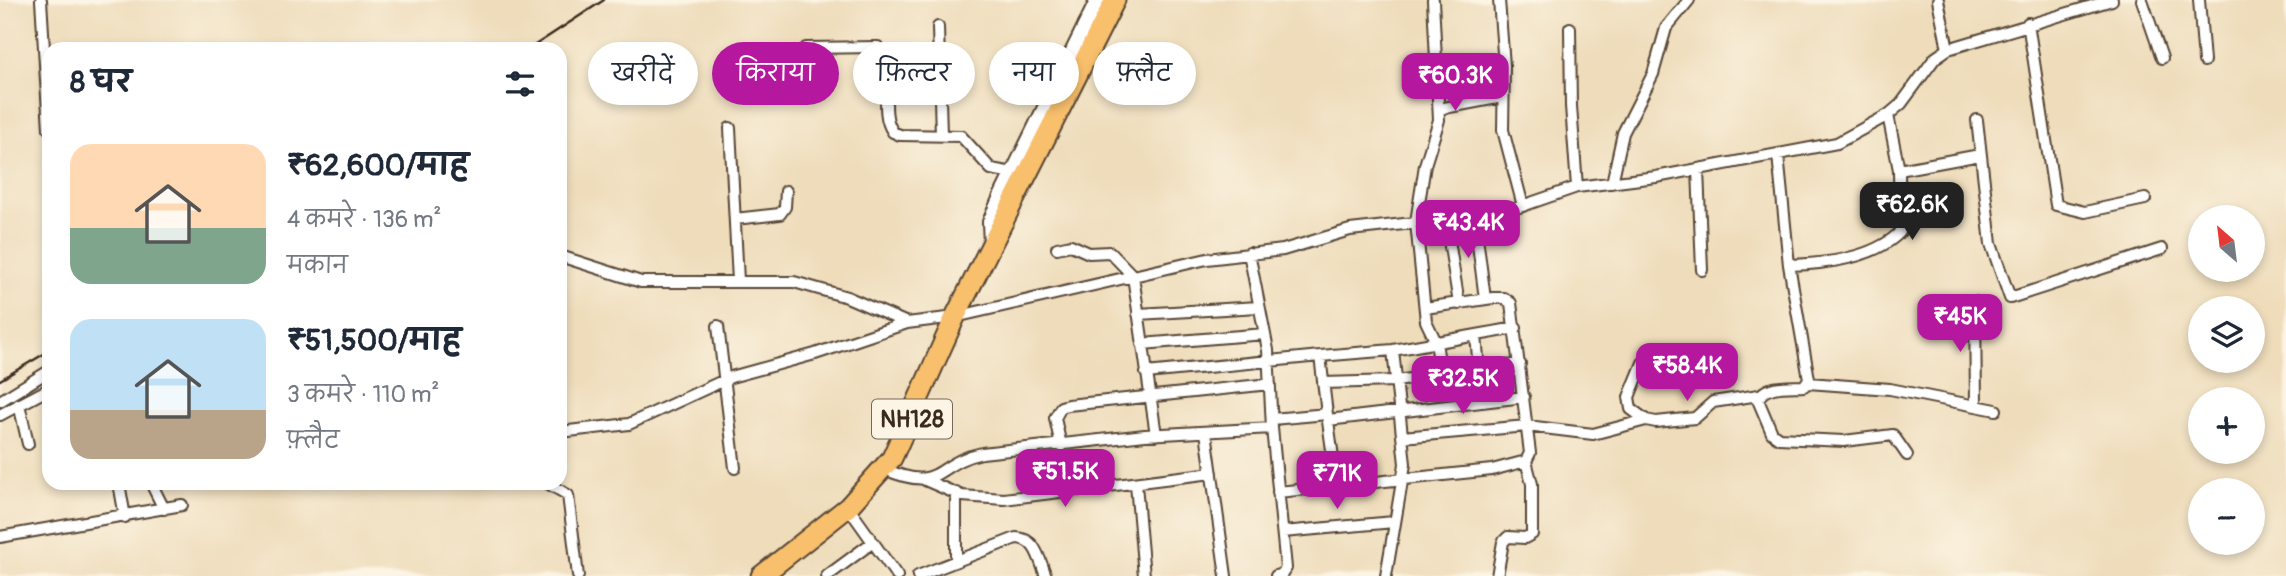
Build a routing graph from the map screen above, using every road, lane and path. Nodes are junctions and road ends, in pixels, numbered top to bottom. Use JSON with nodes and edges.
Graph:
{"nodes":[{"id":1,"x":41,"y":0,"type":"edge"},
{"id":2,"x":1098,"y":0,"type":"edge"},
{"id":3,"x":1115,"y":0,"type":"edge"},
{"id":4,"x":1433,"y":0,"type":"edge"},
{"id":5,"x":1499,"y":0,"type":"edge"},
{"id":6,"x":1689,"y":0,"type":"edge"},
{"id":7,"x":1938,"y":0,"type":"edge"},
{"id":8,"x":2112,"y":0,"type":"edge"},
{"id":9,"x":2142,"y":0,"type":"edge"},
{"id":10,"x":2199,"y":0,"type":"edge"},
{"id":11,"x":2028,"y":23,"type":"junction"},
{"id":12,"x":938,"y":27,"type":"dead end"},
{"id":13,"x":1570,"y":28,"type":"dead end"},
{"id":14,"x":44,"y":42,"type":"edge"},
{"id":15,"x":839,"y":48,"type":"edge"},
{"id":16,"x":1948,"y":49,"type":"junction"},
{"id":17,"x":2162,"y":58,"type":"dead end"},
{"id":18,"x":2204,"y":61,"type":"dead end"},
{"id":19,"x":1502,"y":97,"type":"junction"},
{"id":20,"x":1439,"y":109,"type":"junction"},
{"id":21,"x":1888,"y":115,"type":"junction"},
{"id":22,"x":1977,"y":120,"type":"dead end"},
{"id":23,"x":730,"y":128,"type":"dead end"},
{"id":24,"x":941,"y":135,"type":"junction"},
{"id":25,"x":1777,"y":155,"type":"junction"},
{"id":26,"x":1980,"y":155,"type":"junction"},
{"id":27,"x":1698,"y":169,"type":"junction"},
{"id":28,"x":1899,"y":170,"type":"junction"},
{"id":29,"x":1013,"y":173,"type":"junction"},
{"id":30,"x":1612,"y":183,"type":"junction"},
{"id":31,"x":1577,"y":187,"type":"junction"},
{"id":32,"x":786,"y":191,"type":"dead end"},
{"id":33,"x":2145,"y":199,"type":"dead end"},
{"id":34,"x":1523,"y":206,"type":"junction"},
{"id":35,"x":734,"y":219,"type":"junction"},
{"id":36,"x":1446,"y":221,"type":"junction"},
{"id":37,"x":1475,"y":221,"type":"junction"},
{"id":38,"x":1416,"y":222,"type":"junction"},
{"id":39,"x":992,"y":245,"type":"junction"},
{"id":40,"x":1057,"y":248,"type":"dead end"},
{"id":41,"x":2162,"y":249,"type":"dead end"},
{"id":42,"x":1249,"y":253,"type":"junction"},
{"id":43,"x":567,"y":258,"type":"edge"},
{"id":44,"x":1789,"y":265,"type":"junction"},
{"id":45,"x":1702,"y":270,"type":"dead end"},
{"id":46,"x":1133,"y":276,"type":"junction"},
{"id":47,"x":738,"y":281,"type":"junction"},
{"id":48,"x":1485,"y":299,"type":"junction"},
{"id":49,"x":1975,"y":302,"type":"dead end"},
{"id":50,"x":1459,"y":304,"type":"junction"},
{"id":51,"x":1259,"y":307,"type":"junction"},
{"id":52,"x":1425,"y":308,"type":"junction"},
{"id":53,"x":1138,"y":314,"type":"junction"},
{"id":54,"x":956,"y":317,"type":"junction"},
{"id":55,"x":906,"y":323,"type":"junction"},
{"id":56,"x":718,"y":326,"type":"dead end"},
{"id":57,"x":1516,"y":328,"type":"junction"},
{"id":58,"x":1265,"y":334,"type":"junction"},
{"id":59,"x":1476,"y":335,"type":"junction"},
{"id":60,"x":1436,"y":342,"type":"junction"},
{"id":61,"x":1142,"y":344,"type":"junction"},
{"id":62,"x":1393,"y":350,"type":"junction"},
{"id":63,"x":1320,"y":356,"type":"junction"},
{"id":64,"x":1269,"y":361,"type":"junction"},
{"id":65,"x":1643,"y":363,"type":"dead end"},
{"id":66,"x":1520,"y":364,"type":"junction"},
{"id":67,"x":1479,"y":370,"type":"junction"},
{"id":68,"x":1146,"y":373,"type":"junction"},
{"id":69,"x":42,"y":374,"type":"edge"},
{"id":70,"x":1441,"y":375,"type":"junction"},
{"id":71,"x":724,"y":381,"type":"junction"},
{"id":72,"x":1396,"y":381,"type":"junction"},
{"id":73,"x":1323,"y":383,"type":"junction"},
{"id":74,"x":1808,"y":383,"type":"junction"},
{"id":75,"x":1270,"y":384,"type":"junction"},
{"id":76,"x":42,"y":392,"type":"edge"},
{"id":77,"x":1759,"y":395,"type":"junction"},
{"id":78,"x":1149,"y":396,"type":"junction"},
{"id":79,"x":1524,"y":397,"type":"junction"},
{"id":80,"x":0,"y":401,"type":"edge"},
{"id":81,"x":19,"y":404,"type":"junction"},
{"id":82,"x":1976,"y":406,"type":"junction"},
{"id":83,"x":1399,"y":410,"type":"junction"},
{"id":84,"x":1996,"y":410,"type":"dead end"},
{"id":85,"x":0,"y":415,"type":"edge"},
{"id":86,"x":1327,"y":417,"type":"junction"},
{"id":87,"x":1646,"y":420,"type":"junction"},
{"id":88,"x":1272,"y":424,"type":"junction"},
{"id":89,"x":1527,"y":426,"type":"junction"},
{"id":90,"x":567,"y":431,"type":"edge"},
{"id":91,"x":1206,"y":432,"type":"junction"},
{"id":92,"x":1156,"y":435,"type":"junction"},
{"id":93,"x":1402,"y":438,"type":"junction"},
{"id":94,"x":28,"y":444,"type":"dead end"},
{"id":95,"x":1061,"y":446,"type":"junction"},
{"id":96,"x":1907,"y":455,"type":"dead end"},
{"id":97,"x":1526,"y":461,"type":"junction"},
{"id":98,"x":735,"y":468,"type":"dead end"},
{"id":99,"x":884,"y":469,"type":"junction"},
{"id":100,"x":1212,"y":473,"type":"junction"},
{"id":101,"x":925,"y":480,"type":"junction"},
{"id":102,"x":1401,"y":480,"type":"junction"},
{"id":103,"x":1136,"y":484,"type":"junction"},
{"id":104,"x":1337,"y":486,"type":"junction"},
{"id":105,"x":120,"y":490,"type":"edge"},
{"id":106,"x":154,"y":490,"type":"edge"},
{"id":107,"x":559,"y":490,"type":"edge"},
{"id":108,"x":1278,"y":492,"type":"junction"},
{"id":109,"x":956,"y":494,"type":"junction"},
{"id":110,"x":182,"y":505,"type":"dead end"},
{"id":111,"x":848,"y":507,"type":"junction"},
{"id":112,"x":164,"y":509,"type":"junction"},
{"id":113,"x":125,"y":517,"type":"junction"},
{"id":114,"x":1394,"y":522,"type":"junction"},
{"id":115,"x":1283,"y":531,"type":"junction"},
{"id":116,"x":0,"y":537,"type":"edge"},
{"id":117,"x":873,"y":542,"type":"junction"},
{"id":118,"x":956,"y":560,"type":"junction"},
{"id":119,"x":1281,"y":575,"type":"edge"},
{"id":120,"x":578,"y":576,"type":"edge"},
{"id":121,"x":761,"y":576,"type":"edge"},
{"id":122,"x":827,"y":576,"type":"edge"},
{"id":123,"x":897,"y":576,"type":"edge"},
{"id":124,"x":918,"y":576,"type":"edge"},
{"id":125,"x":1046,"y":576,"type":"edge"},
{"id":126,"x":1144,"y":576,"type":"edge"},
{"id":127,"x":1226,"y":576,"type":"edge"},
{"id":128,"x":1386,"y":576,"type":"edge"},
{"id":129,"x":1497,"y":576,"type":"edge"}],
"edges":[{"from":1,"to":14,"type":"street"},
{"from":2,"to":29,"type":"street"},
{"from":3,"to":39,"type":"highway","number":"NH128"},
{"from":4,"to":20,"type":"street"},
{"from":5,"to":19,"type":"street"},
{"from":6,"to":30,"type":"street"},
{"from":7,"to":16,"type":"street"},
{"from":8,"to":11,"type":"street"},
{"from":9,"to":17,"type":"street"},
{"from":10,"to":18,"type":"street"},
{"from":11,"to":16,"type":"street"},
{"from":11,"to":33,"type":"street"},
{"from":12,"to":24,"type":"street"},
{"from":13,"to":31,"type":"street"},
{"from":15,"to":24,"type":"street"},
{"from":16,"to":21,"type":"street"},
{"from":19,"to":20,"type":"street"},
{"from":19,"to":34,"type":"street"},
{"from":20,"to":38,"type":"street"},
{"from":21,"to":25,"type":"street"},
{"from":21,"to":28,"type":"street"},
{"from":22,"to":26,"type":"street"},
{"from":23,"to":35,"type":"street"},
{"from":24,"to":29,"type":"street"},
{"from":25,"to":27,"type":"street"},
{"from":25,"to":44,"type":"street"},
{"from":26,"to":28,"type":"street"},
{"from":26,"to":41,"type":"street"},
{"from":27,"to":30,"type":"street"},
{"from":27,"to":45,"type":"street"},
{"from":28,"to":44,"type":"street"},
{"from":29,"to":39,"type":"street"},
{"from":30,"to":31,"type":"street"},
{"from":31,"to":34,"type":"street"},
{"from":32,"to":35,"type":"street"},
{"from":34,"to":37,"type":"street"},
{"from":35,"to":47,"type":"street"},
{"from":36,"to":37,"type":"street"},
{"from":36,"to":38,"type":"street"},
{"from":36,"to":50,"type":"street"},
{"from":37,"to":48,"type":"street"},
{"from":38,"to":42,"type":"street"},
{"from":38,"to":52,"type":"street"},
{"from":39,"to":54,"type":"highway","number":"NH128"},
{"from":40,"to":46,"type":"street"},
{"from":42,"to":46,"type":"street"},
{"from":42,"to":51,"type":"street"},
{"from":43,"to":47,"type":"street"},
{"from":44,"to":74,"type":"street"},
{"from":46,"to":53,"type":"street"},
{"from":46,"to":54,"type":"street"},
{"from":47,"to":55,"type":"street"},
{"from":48,"to":50,"type":"street"},
{"from":48,"to":57,"type":"street"},
{"from":49,"to":82,"type":"street"},
{"from":50,"to":52,"type":"street"},
{"from":51,"to":53,"type":"street"},
{"from":51,"to":58,"type":"street"},
{"from":52,"to":60,"type":"street"},
{"from":53,"to":61,"type":"street"},
{"from":54,"to":55,"type":"street"},
{"from":54,"to":99,"type":"highway","number":"NH128"},
{"from":55,"to":71,"type":"street"},
{"from":56,"to":71,"type":"street"},
{"from":57,"to":59,"type":"street"},
{"from":57,"to":66,"type":"street"},
{"from":58,"to":61,"type":"street"},
{"from":58,"to":64,"type":"street"},
{"from":59,"to":60,"type":"street"},
{"from":59,"to":67,"type":"street"},
{"from":60,"to":62,"type":"street"},
{"from":60,"to":70,"type":"street"},
{"from":61,"to":68,"type":"street"},
{"from":62,"to":63,"type":"street"},
{"from":62,"to":72,"type":"street"},
{"from":63,"to":64,"type":"street"},
{"from":63,"to":73,"type":"street"},
{"from":64,"to":68,"type":"street"},
{"from":64,"to":75,"type":"street"},
{"from":65,"to":87,"type":"street"},
{"from":66,"to":67,"type":"street"},
{"from":66,"to":79,"type":"street"},
{"from":67,"to":70,"type":"street"},
{"from":68,"to":78,"type":"street"},
{"from":69,"to":80,"type":"street"},
{"from":70,"to":72,"type":"street"},
{"from":71,"to":90,"type":"street"},
{"from":71,"to":98,"type":"street"},
{"from":72,"to":73,"type":"street"},
{"from":72,"to":83,"type":"street"},
{"from":73,"to":86,"type":"street"},
{"from":74,"to":77,"type":"street"},
{"from":74,"to":82,"type":"street"},
{"from":75,"to":78,"type":"street"},
{"from":75,"to":88,"type":"street"},
{"from":76,"to":81,"type":"street"},
{"from":77,"to":87,"type":"street"},
{"from":77,"to":96,"type":"street"},
{"from":78,"to":92,"type":"street"},
{"from":78,"to":95,"type":"street"},
{"from":79,"to":83,"type":"street"},
{"from":79,"to":89,"type":"street"},
{"from":81,"to":85,"type":"street"},
{"from":81,"to":94,"type":"street"},
{"from":82,"to":84,"type":"street"},
{"from":83,"to":86,"type":"street"},
{"from":83,"to":93,"type":"street"},
{"from":86,"to":88,"type":"street"},
{"from":86,"to":104,"type":"street"},
{"from":87,"to":89,"type":"street"},
{"from":88,"to":91,"type":"street"},
{"from":88,"to":108,"type":"street"},
{"from":89,"to":93,"type":"street"},
{"from":89,"to":97,"type":"street"},
{"from":91,"to":92,"type":"street"},
{"from":91,"to":100,"type":"street"},
{"from":92,"to":95,"type":"street"},
{"from":93,"to":102,"type":"street"},
{"from":95,"to":101,"type":"street"},
{"from":97,"to":102,"type":"street"},
{"from":97,"to":129,"type":"street"},
{"from":99,"to":101,"type":"street"},
{"from":99,"to":111,"type":"highway","number":"NH128"},
{"from":100,"to":103,"type":"street"},
{"from":100,"to":127,"type":"street"},
{"from":101,"to":109,"type":"street"},
{"from":102,"to":104,"type":"street"},
{"from":102,"to":114,"type":"street"},
{"from":103,"to":109,"type":"street"},
{"from":103,"to":126,"type":"street"},
{"from":104,"to":108,"type":"street"},
{"from":105,"to":113,"type":"street"},
{"from":106,"to":112,"type":"street"},
{"from":107,"to":120,"type":"street"},
{"from":108,"to":115,"type":"street"},
{"from":109,"to":118,"type":"street"},
{"from":110,"to":112,"type":"street"},
{"from":111,"to":117,"type":"street"},
{"from":111,"to":121,"type":"highway","number":"NH128"},
{"from":112,"to":113,"type":"street"},
{"from":113,"to":116,"type":"street"},
{"from":114,"to":115,"type":"street"},
{"from":114,"to":128,"type":"street"},
{"from":115,"to":119,"type":"street"},
{"from":117,"to":122,"type":"street"},
{"from":117,"to":123,"type":"street"},
{"from":118,"to":124,"type":"street"},
{"from":118,"to":125,"type":"street"}]}
